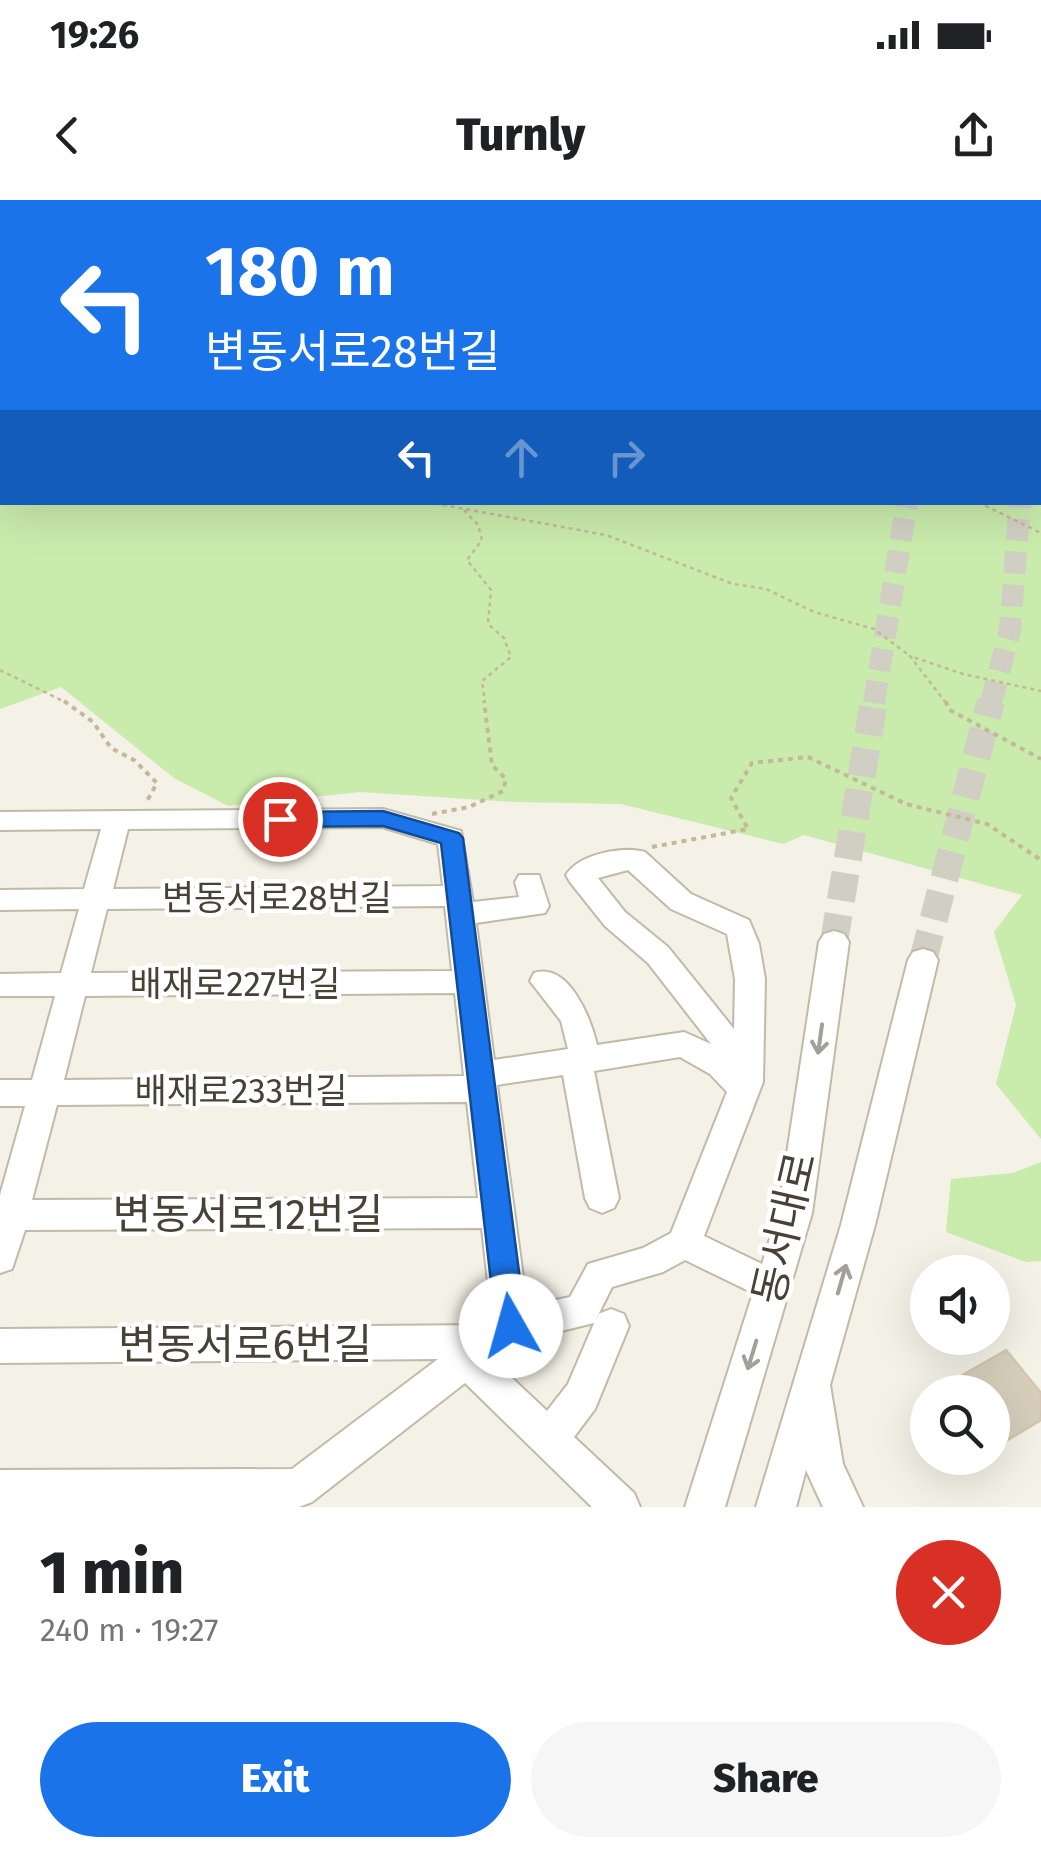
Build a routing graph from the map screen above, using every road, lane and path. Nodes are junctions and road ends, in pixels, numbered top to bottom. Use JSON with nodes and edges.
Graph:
{"nodes":[{"id":1,"x":444,"y":505,"type":"edge"},
{"id":2,"x":984,"y":505,"type":"edge"},
{"id":3,"x":461,"y":508,"type":"junction"},
{"id":4,"x":1041,"y":534,"type":"edge"},
{"id":5,"x":910,"y":656,"type":"junction"},
{"id":6,"x":0,"y":670,"type":"edge"},
{"id":7,"x":1041,"y":692,"type":"edge"},
{"id":8,"x":1041,"y":759,"type":"edge"},
{"id":9,"x":129,"y":820,"type":"junction"},
{"id":10,"x":0,"y":821,"type":"edge"},
{"id":11,"x":411,"y":826,"type":"junction"},
{"id":12,"x":642,"y":848,"type":"dead end"},
{"id":13,"x":1041,"y":860,"type":"edge"},
{"id":14,"x":530,"y":882,"type":"dead end"},
{"id":15,"x":96,"y":899,"type":"junction"},
{"id":16,"x":0,"y":900,"type":"edge"},
{"id":17,"x":460,"y":905,"type":"junction"},
{"id":18,"x":834,"y":942,"type":"tunnel mouth"},
{"id":19,"x":923,"y":960,"type":"tunnel mouth"},
{"id":20,"x":545,"y":981,"type":"dead end"},
{"id":21,"x":469,"y":982,"type":"junction"},
{"id":22,"x":0,"y":985,"type":"edge"},
{"id":23,"x":73,"y":985,"type":"junction"},
{"id":24,"x":582,"y":1062,"type":"junction"},
{"id":25,"x":746,"y":1078,"type":"junction"},
{"id":26,"x":481,"y":1082,"type":"junction"},
{"id":27,"x":0,"y":1092,"type":"edge"},
{"id":28,"x":44,"y":1092,"type":"junction"},
{"id":29,"x":602,"y":1198,"type":"dead end"},
{"id":30,"x":497,"y":1212,"type":"junction"},
{"id":31,"x":6,"y":1215,"type":"edge"},
{"id":32,"x":684,"y":1242,"type":"junction"},
{"id":33,"x":0,"y":1258,"type":"edge"},
{"id":34,"x":774,"y":1286,"type":"junction"},
{"id":35,"x":612,"y":1326,"type":"dead end"},
{"id":36,"x":489,"y":1342,"type":"junction"},
{"id":37,"x":0,"y":1346,"type":"edge"},
{"id":38,"x":813,"y":1378,"type":"junction"},
{"id":39,"x":549,"y":1439,"type":"junction"},
{"id":40,"x":0,"y":1490,"type":"edge"},
{"id":41,"x":620,"y":1507,"type":"edge"},
{"id":42,"x":705,"y":1507,"type":"edge"},
{"id":43,"x":776,"y":1507,"type":"edge"},
{"id":44,"x":843,"y":1507,"type":"edge"}],
"edges":[{"from":1,"to":3,"type":"path"},
{"from":2,"to":4,"type":"path"},
{"from":3,"to":5,"type":"path"},
{"from":3,"to":11,"type":"path"},
{"from":5,"to":7,"type":"path"},
{"from":5,"to":8,"type":"path"},
{"from":6,"to":9,"type":"path"},
{"from":9,"to":10,"type":"street"},
{"from":9,"to":11,"type":"street"},
{"from":9,"to":15,"type":"street"},
{"from":11,"to":17,"type":"street"},
{"from":12,"to":13,"type":"path"},
{"from":14,"to":17,"type":"street","name":"변동서로28번길"},
{"from":15,"to":16,"type":"street","name":"변동서로28번길"},
{"from":15,"to":17,"type":"street","name":"변동서로28번길"},
{"from":15,"to":23,"type":"street"},
{"from":17,"to":21,"type":"street"},
{"from":18,"to":34,"type":"street","name":"동서대로","one_way":true},
{"from":38,"to":19,"type":"street","name":"동서대로","one_way":true},
{"from":20,"to":24,"type":"street"},
{"from":21,"to":23,"type":"street","name":"배재로227번길"},
{"from":21,"to":26,"type":"street"},
{"from":22,"to":23,"type":"street","name":"배재로227번길"},
{"from":23,"to":28,"type":"street"},
{"from":24,"to":25,"type":"street","name":"배재로233번길"},
{"from":24,"to":26,"type":"street","name":"배재로233번길"},
{"from":24,"to":29,"type":"street"},
{"from":25,"to":25,"type":"street"},
{"from":25,"to":32,"type":"street"},
{"from":26,"to":28,"type":"street","name":"배재로233번길"},
{"from":26,"to":30,"type":"street"},
{"from":27,"to":28,"type":"street","name":"배재로233번길"},
{"from":28,"to":31,"type":"street"},
{"from":30,"to":31,"type":"street","name":"변동서로12번길"},
{"from":30,"to":36,"type":"street"},
{"from":31,"to":33,"type":"street"},
{"from":32,"to":34,"type":"street"},
{"from":32,"to":36,"type":"street"},
{"from":34,"to":42,"type":"street","name":"동서대로","one_way":true},
{"from":35,"to":39,"type":"street"},
{"from":36,"to":37,"type":"street","name":"변동서로6번길"},
{"from":36,"to":39,"type":"street"},
{"from":36,"to":40,"type":"street","name":"변동서로6번길"},
{"from":38,"to":43,"type":"street","name":"동서대로"},
{"from":38,"to":44,"type":"street"},
{"from":39,"to":41,"type":"street"}]}
